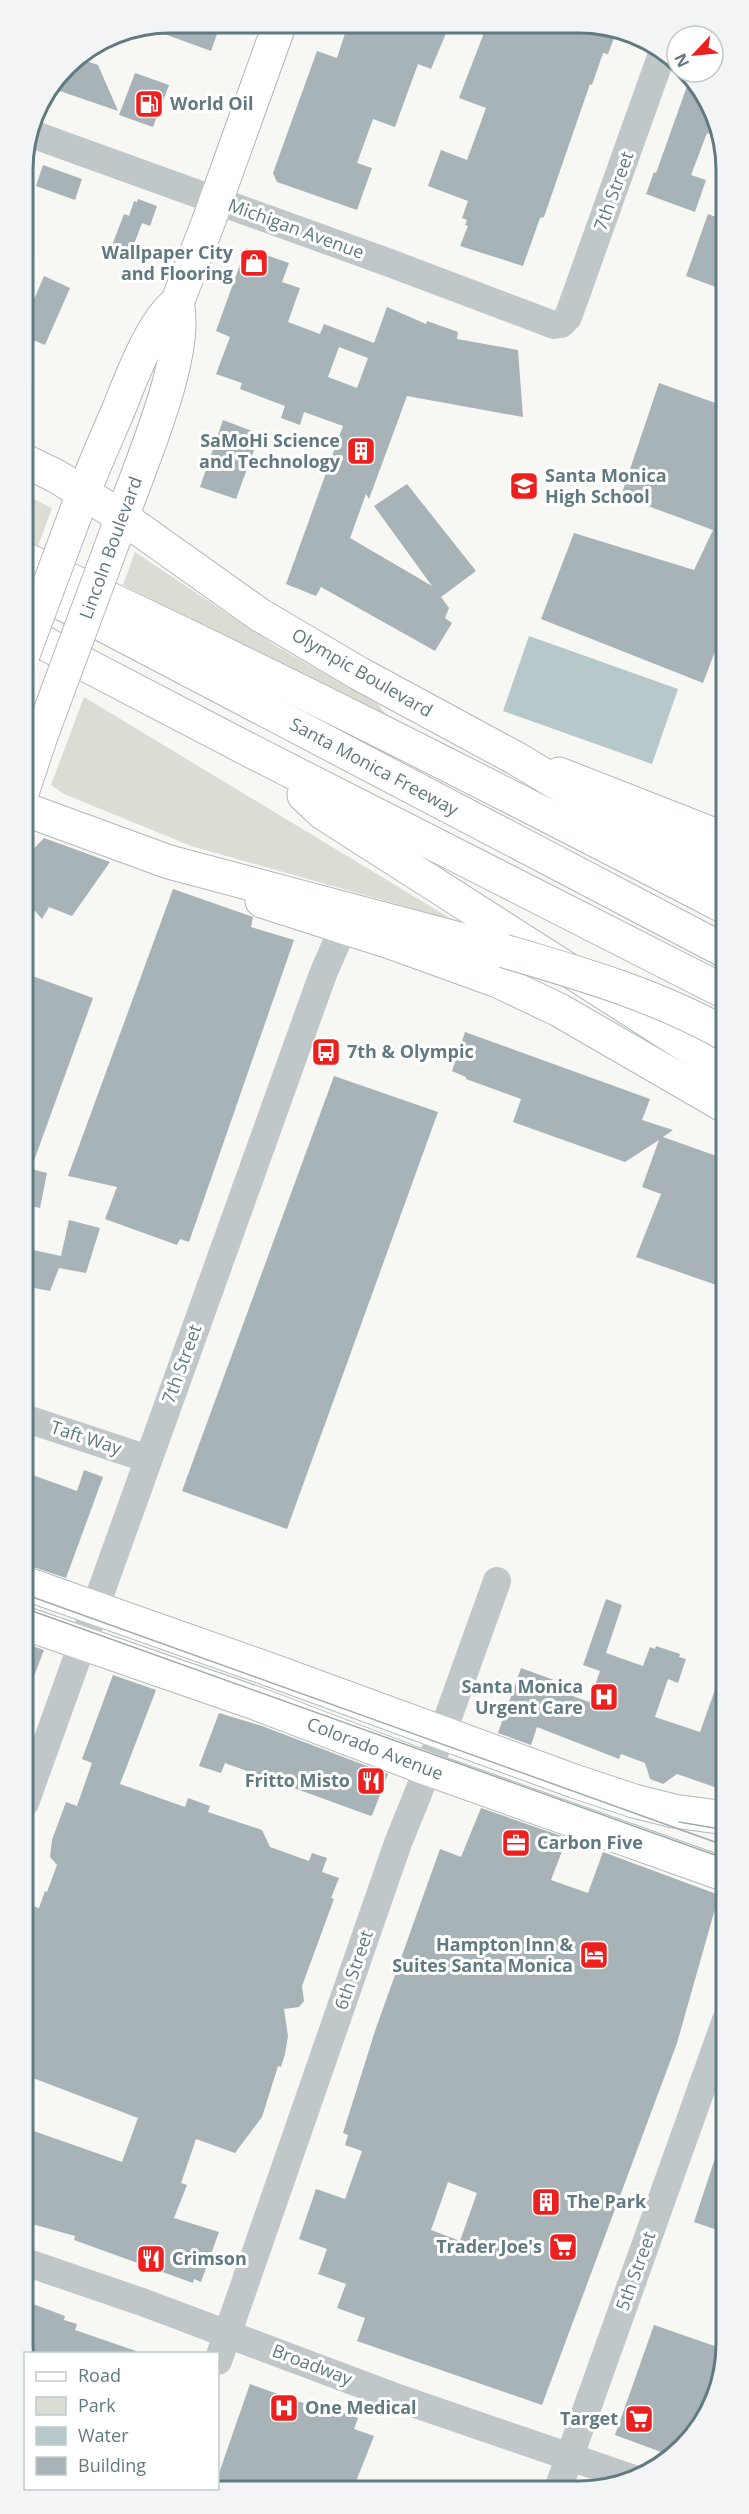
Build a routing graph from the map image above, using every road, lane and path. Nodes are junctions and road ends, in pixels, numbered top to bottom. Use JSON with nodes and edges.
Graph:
{"nodes":[{"id":1,"x":276,"y":33,"type":"edge"},
{"id":2,"x":660,"y":59,"type":"edge"},
{"id":3,"x":38,"y":136,"type":"edge"},
{"id":4,"x":216,"y":201,"type":"junction"},
{"id":5,"x":177,"y":303,"type":"junction"},
{"id":6,"x":561,"y":324,"type":"joint"},
{"id":7,"x":33,"y":468,"type":"edge"},
{"id":8,"x":79,"y":505,"type":"junction"},
{"id":9,"x":118,"y":528,"type":"junction"},
{"id":10,"x":33,"y":563,"type":"edge"},
{"id":11,"x":33,"y":588,"type":"edge"},
{"id":12,"x":33,"y":628,"type":"edge"},
{"id":13,"x":33,"y":637,"type":"edge"},
{"id":14,"x":255,"y":753,"type":"junction"},
{"id":15,"x":517,"y":759,"type":"junction"},
{"id":16,"x":33,"y":761,"type":"edge"},
{"id":17,"x":33,"y":811,"type":"edge"},
{"id":18,"x":716,"y":836,"type":"edge"},
{"id":19,"x":169,"y":862,"type":"junction"},
{"id":20,"x":716,"y":870,"type":"edge"},
{"id":21,"x":716,"y":902,"type":"edge"},
{"id":22,"x":343,"y":928,"type":"junction"},
{"id":23,"x":716,"y":946,"type":"edge"},
{"id":24,"x":716,"y":987,"type":"edge"},
{"id":25,"x":716,"y":1030,"type":"edge"},
{"id":26,"x":716,"y":1064,"type":"edge"},
{"id":27,"x":716,"y":1101,"type":"edge"},
{"id":28,"x":33,"y":1421,"type":"edge"},
{"id":29,"x":148,"y":1459,"type":"junction"},
{"id":30,"x":497,"y":1581,"type":"dead end"},
{"id":31,"x":33,"y":1586,"type":"edge"},
{"id":32,"x":94,"y":1609,"type":"junction"},
{"id":33,"x":33,"y":1626,"type":"edge"},
{"id":34,"x":81,"y":1644,"type":"junction"},
{"id":35,"x":442,"y":1734,"type":"junction"},
{"id":36,"x":428,"y":1769,"type":"junction"},
{"id":37,"x":33,"y":1780,"type":"edge"},
{"id":38,"x":716,"y":1817,"type":"edge"},
{"id":39,"x":716,"y":1871,"type":"edge"},
{"id":40,"x":716,"y":2047,"type":"edge"},
{"id":41,"x":33,"y":2265,"type":"edge"},
{"id":42,"x":222,"y":2348,"type":"edge"},
{"id":43,"x":570,"y":2456,"type":"junction"},
{"id":44,"x":621,"y":2474,"type":"edge"},
{"id":45,"x":561,"y":2481,"type":"edge"}],
"edges":[{"from":1,"to":4,"type":"main road","name":"Lincoln Boulevard"},
{"from":2,"to":6,"type":"street","name":"7th Street"},
{"from":3,"to":4,"type":"street","name":"Michigan Avenue"},
{"from":4,"to":5,"type":"main road","name":"Lincoln Boulevard"},
{"from":4,"to":6,"type":"street","name":"Michigan Avenue"},
{"from":5,"to":8,"type":"main road","name":"Lincoln Boulevard"},
{"from":5,"to":9,"type":"main road","name":"Lincoln Boulevard"},
{"from":7,"to":8,"type":"main road","name":"Olympic Boulevard"},
{"from":8,"to":9,"type":"main road","name":"Olympic Boulevard"},
{"from":8,"to":12,"type":"main road","name":"Lincoln Boulevard","bridge":true},
{"from":9,"to":15,"type":"main road","name":"Olympic Boulevard"},
{"from":9,"to":16,"type":"main road","name":"Lincoln Boulevard","bridge":true},
{"from":10,"to":21,"type":"main road"},
{"from":11,"to":23,"type":"main road","name":"Santa Monica Freeway"},
{"from":13,"to":14,"type":"main road"},
{"from":14,"to":24,"type":"main road"},
{"from":14,"to":26,"type":"main road"},
{"from":15,"to":18,"type":"main road","name":"Olympic Boulevard"},
{"from":15,"to":20,"type":"main road"},
{"from":17,"to":19,"type":"main road"},
{"from":19,"to":22,"type":"main road"},
{"from":19,"to":25,"type":"main road","bridge":true},
{"from":22,"to":27,"type":"main road"},
{"from":22,"to":29,"type":"street","name":"7th Street"},
{"from":28,"to":29,"type":"street","name":"Taft Way"},
{"from":29,"to":32,"type":"street","name":"7th Street"},
{"from":30,"to":35,"type":"street","name":"6th Street"},
{"from":31,"to":32,"type":"main road","name":"Colorado Avenue"},
{"from":32,"to":34,"type":"street","name":"7th Street"},
{"from":32,"to":35,"type":"main road","name":"Colorado Avenue"},
{"from":33,"to":34,"type":"main road","name":"Colorado Avenue"},
{"from":34,"to":36,"type":"main road","name":"Colorado Avenue"},
{"from":34,"to":37,"type":"street","name":"7th Street"},
{"from":35,"to":36,"type":"street","name":"6th Street"},
{"from":35,"to":38,"type":"main road","name":"Colorado Avenue"},
{"from":36,"to":39,"type":"main road","name":"Colorado Avenue"},
{"from":36,"to":42,"type":"street","name":"6th Street"},
{"from":40,"to":43,"type":"street","name":"5th Street"},
{"from":41,"to":42,"type":"street","name":"Broadway"},
{"from":42,"to":43,"type":"street","name":"Broadway"},
{"from":43,"to":44,"type":"street","name":"Broadway"},
{"from":43,"to":45,"type":"street","name":"5th Street"}]}
